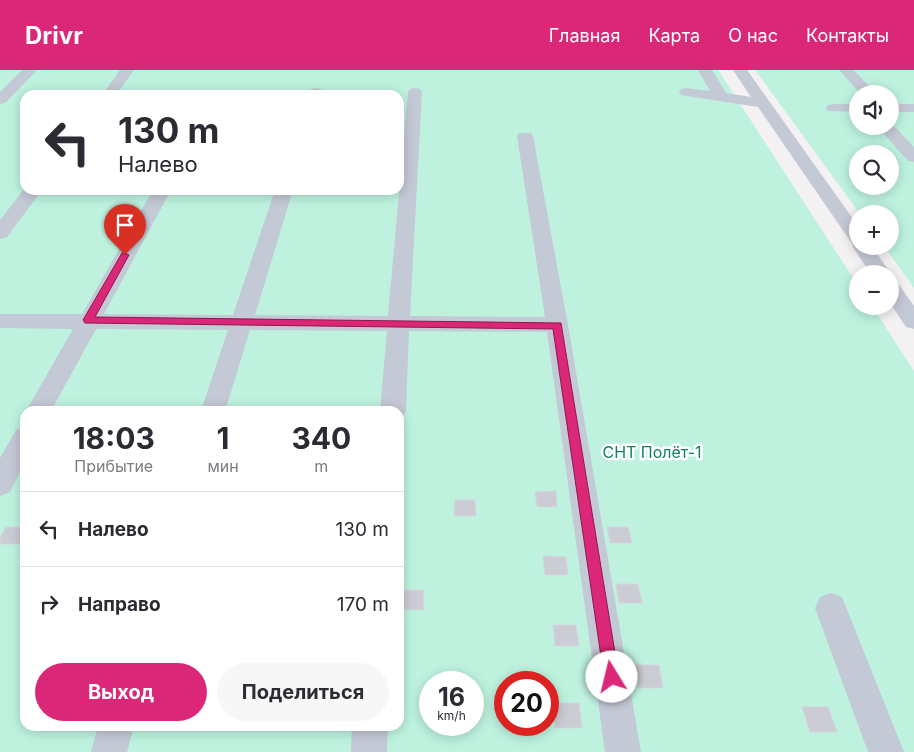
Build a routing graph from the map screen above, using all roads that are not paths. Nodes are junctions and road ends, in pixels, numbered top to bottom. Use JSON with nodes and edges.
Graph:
{"nodes":[{"id":1,"x":30,"y":70,"type":"edge"},
{"id":2,"x":127,"y":70,"type":"edge"},
{"id":3,"x":705,"y":70,"type":"edge"},
{"id":4,"x":740,"y":70,"type":"edge"},
{"id":5,"x":846,"y":70,"type":"edge"},
{"id":6,"x":860,"y":85,"type":"edge"},
{"id":7,"x":112,"y":90,"type":"edge"},
{"id":8,"x":415,"y":92,"type":"dead end"},
{"id":9,"x":686,"y":92,"type":"dead end"},
{"id":10,"x":720,"y":96,"type":"junction"},
{"id":11,"x":0,"y":100,"type":"edge"},
{"id":12,"x":763,"y":103,"type":"junction"},
{"id":13,"x":833,"y":108,"type":"dead end"},
{"id":14,"x":849,"y":108,"type":"edge"},
{"id":15,"x":899,"y":108,"type":"edge"},
{"id":16,"x":914,"y":108,"type":"edge"},
{"id":17,"x":893,"y":135,"type":"edge"},
{"id":18,"x":525,"y":136,"type":"dead end"},
{"id":19,"x":914,"y":157,"type":"edge"},
{"id":20,"x":29,"y":195,"type":"edge"},
{"id":21,"x":159,"y":195,"type":"edge"},
{"id":22,"x":282,"y":195,"type":"edge"},
{"id":23,"x":849,"y":227,"type":"edge"},
{"id":24,"x":0,"y":233,"type":"edge"},
{"id":25,"x":899,"y":300,"type":"edge"},
{"id":26,"x":88,"y":320,"type":"junction"},
{"id":27,"x":0,"y":321,"type":"edge"},
{"id":28,"x":242,"y":322,"type":"junction"},
{"id":29,"x":914,"y":322,"type":"edge"},
{"id":30,"x":398,"y":323,"type":"junction"},
{"id":31,"x":557,"y":325,"type":"junction"},
{"id":32,"x":42,"y":406,"type":"edge"},
{"id":33,"x":215,"y":406,"type":"edge"},
{"id":34,"x":393,"y":406,"type":"edge"},
{"id":35,"x":20,"y":446,"type":"edge"},
{"id":36,"x":0,"y":484,"type":"edge"},
{"id":37,"x":831,"y":608,"type":"dead end"},
{"id":38,"x":114,"y":731,"type":"edge"},
{"id":39,"x":370,"y":731,"type":"edge"},
{"id":40,"x":108,"y":752,"type":"edge"},
{"id":41,"x":368,"y":752,"type":"edge"},
{"id":42,"x":624,"y":752,"type":"edge"},
{"id":43,"x":886,"y":752,"type":"edge"}],
"edges":[{"from":1,"to":11,"type":"street"},
{"from":2,"to":7,"type":"street"},
{"from":3,"to":10,"type":"street"},
{"from":4,"to":12,"type":"street"},
{"from":5,"to":6,"type":"street"},
{"from":8,"to":30,"type":"street"},
{"from":9,"to":10,"type":"street"},
{"from":10,"to":12,"type":"street"},
{"from":12,"to":23,"type":"street"},
{"from":13,"to":14,"type":"street"},
{"from":15,"to":16,"type":"street"},
{"from":17,"to":19,"type":"street"},
{"from":18,"to":31,"type":"street"},
{"from":20,"to":24,"type":"street"},
{"from":21,"to":26,"type":"street"},
{"from":22,"to":28,"type":"street"},
{"from":25,"to":29,"type":"street"},
{"from":26,"to":27,"type":"street"},
{"from":26,"to":28,"type":"street"},
{"from":26,"to":32,"type":"street"},
{"from":28,"to":30,"type":"street"},
{"from":28,"to":33,"type":"street"},
{"from":30,"to":31,"type":"street"},
{"from":30,"to":34,"type":"street"},
{"from":31,"to":42,"type":"street"},
{"from":35,"to":36,"type":"street"},
{"from":37,"to":43,"type":"street"},
{"from":38,"to":40,"type":"street"},
{"from":39,"to":41,"type":"street"}]}
